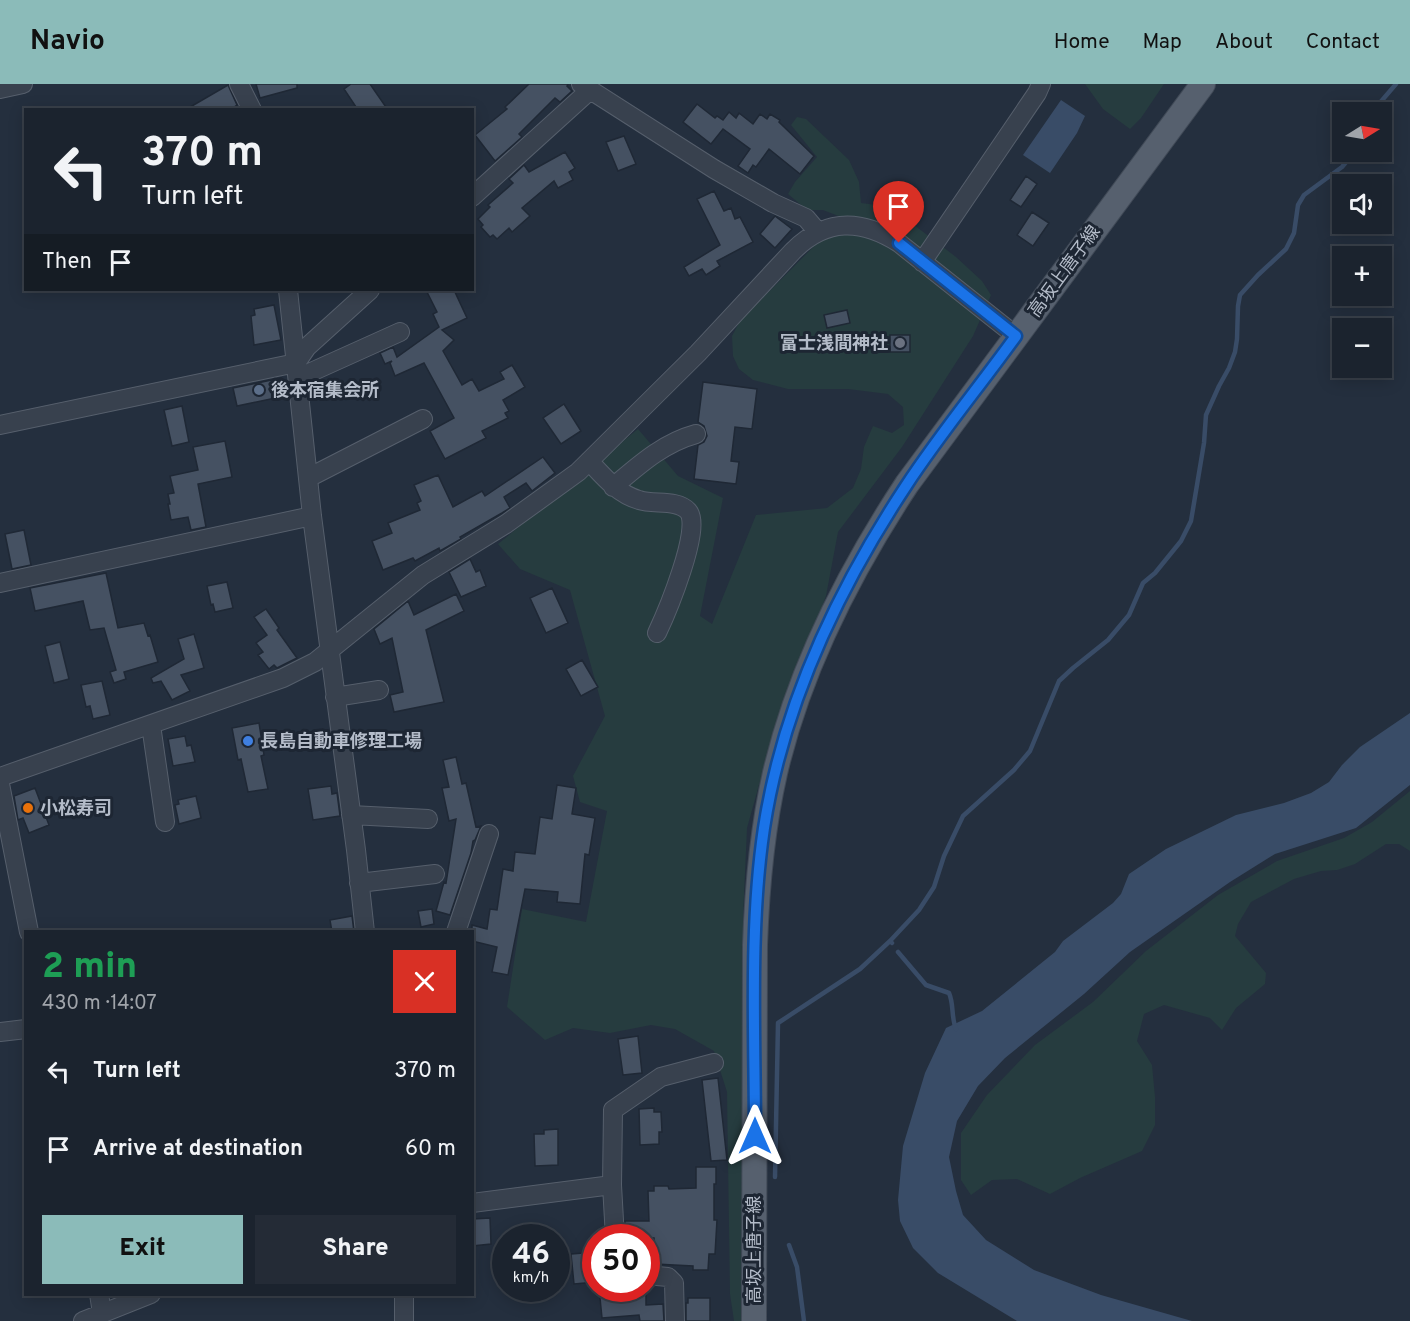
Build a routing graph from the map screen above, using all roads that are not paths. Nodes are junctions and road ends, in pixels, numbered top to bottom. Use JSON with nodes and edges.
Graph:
{"nodes":[{"id":1,"x":23,"y":84,"type":"edge"},
{"id":2,"x":239,"y":84,"type":"edge"},
{"id":3,"x":1041,"y":84,"type":"edge"},
{"id":4,"x":1203,"y":84,"type":"edge"},
{"id":5,"x":585,"y":87,"type":"edge"},
{"id":6,"x":0,"y":89,"type":"edge"},
{"id":7,"x":251,"y":108,"type":"edge"},
{"id":8,"x":474,"y":195,"type":"edge"},
{"id":9,"x":817,"y":231,"type":"junction"},
{"id":10,"x":922,"y":262,"type":"junction"},
{"id":11,"x":288,"y":291,"type":"edge"},
{"id":12,"x":369,"y":291,"type":"edge"},
{"id":13,"x":400,"y":332,"type":"dead end"},
{"id":14,"x":1016,"y":336,"type":"junction"},
{"id":15,"x":297,"y":371,"type":"junction"},
{"id":16,"x":423,"y":419,"type":"dead end"},
{"id":17,"x":0,"y":425,"type":"edge"},
{"id":18,"x":696,"y":434,"type":"dead end"},
{"id":19,"x":590,"y":461,"type":"junction"},
{"id":20,"x":308,"y":478,"type":"junction"},
{"id":21,"x":613,"y":487,"type":"junction"},
{"id":22,"x":312,"y":516,"type":"junction"},
{"id":23,"x":0,"y":583,"type":"edge"},
{"id":24,"x":657,"y":633,"type":"dead end"},
{"id":25,"x":329,"y":650,"type":"junction"},
{"id":26,"x":379,"y":690,"type":"dead end"},
{"id":27,"x":335,"y":697,"type":"junction"},
{"id":28,"x":151,"y":725,"type":"junction"},
{"id":29,"x":0,"y":777,"type":"edge"},
{"id":30,"x":0,"y":784,"type":"edge"},
{"id":31,"x":351,"y":815,"type":"junction"},
{"id":32,"x":428,"y":819,"type":"dead end"},
{"id":33,"x":165,"y":822,"type":"dead end"},
{"id":34,"x":489,"y":834,"type":"dead end"},
{"id":35,"x":435,"y":874,"type":"dead end"},
{"id":36,"x":359,"y":883,"type":"junction"},
{"id":37,"x":29,"y":930,"type":"edge"},
{"id":38,"x":365,"y":930,"type":"edge"},
{"id":39,"x":457,"y":930,"type":"edge"},
{"id":40,"x":24,"y":1029,"type":"edge"},
{"id":41,"x":0,"y":1032,"type":"edge"},
{"id":42,"x":714,"y":1063,"type":"dead end"},
{"id":43,"x":612,"y":1185,"type":"junction"},
{"id":44,"x":474,"y":1203,"type":"edge"},
{"id":45,"x":614,"y":1224,"type":"edge"},
{"id":46,"x":660,"y":1276,"type":"edge"},
{"id":47,"x":99,"y":1296,"type":"edge"},
{"id":48,"x":146,"y":1296,"type":"edge"},
{"id":49,"x":404,"y":1296,"type":"edge"},
{"id":50,"x":102,"y":1313,"type":"junction"},
{"id":51,"x":83,"y":1321,"type":"edge"},
{"id":52,"x":404,"y":1321,"type":"edge"},
{"id":53,"x":675,"y":1321,"type":"edge"},
{"id":54,"x":754,"y":1321,"type":"edge"}],
"edges":[{"from":1,"to":6,"type":"street"},
{"from":2,"to":7,"type":"street"},
{"from":3,"to":10,"type":"street"},
{"from":4,"to":14,"type":"main road","name":"高坂上唐子線"},
{"from":5,"to":8,"type":"street"},
{"from":5,"to":9,"type":"street"},
{"from":9,"to":10,"type":"street"},
{"from":9,"to":19,"type":"street"},
{"from":10,"to":14,"type":"street"},
{"from":11,"to":15,"type":"street"},
{"from":12,"to":15,"type":"street"},
{"from":13,"to":15,"type":"street"},
{"from":14,"to":54,"type":"main road","name":"高坂上唐子線"},
{"from":15,"to":17,"type":"street"},
{"from":15,"to":20,"type":"street"},
{"from":16,"to":20,"type":"street"},
{"from":18,"to":21,"type":"street"},
{"from":19,"to":21,"type":"street"},
{"from":19,"to":25,"type":"street"},
{"from":20,"to":22,"type":"street"},
{"from":21,"to":24,"type":"street"},
{"from":22,"to":23,"type":"street"},
{"from":22,"to":25,"type":"street"},
{"from":25,"to":27,"type":"street"},
{"from":25,"to":28,"type":"street"},
{"from":26,"to":27,"type":"street"},
{"from":27,"to":31,"type":"street"},
{"from":28,"to":29,"type":"street"},
{"from":28,"to":33,"type":"street"},
{"from":30,"to":37,"type":"street"},
{"from":31,"to":32,"type":"street"},
{"from":31,"to":36,"type":"street"},
{"from":34,"to":39,"type":"street"},
{"from":35,"to":36,"type":"street"},
{"from":36,"to":38,"type":"street"},
{"from":40,"to":41,"type":"street"},
{"from":42,"to":43,"type":"street"},
{"from":43,"to":44,"type":"street"},
{"from":43,"to":45,"type":"street"},
{"from":46,"to":53,"type":"street"},
{"from":47,"to":50,"type":"street"},
{"from":48,"to":50,"type":"street"},
{"from":49,"to":52,"type":"street"},
{"from":50,"to":51,"type":"street"}]}
